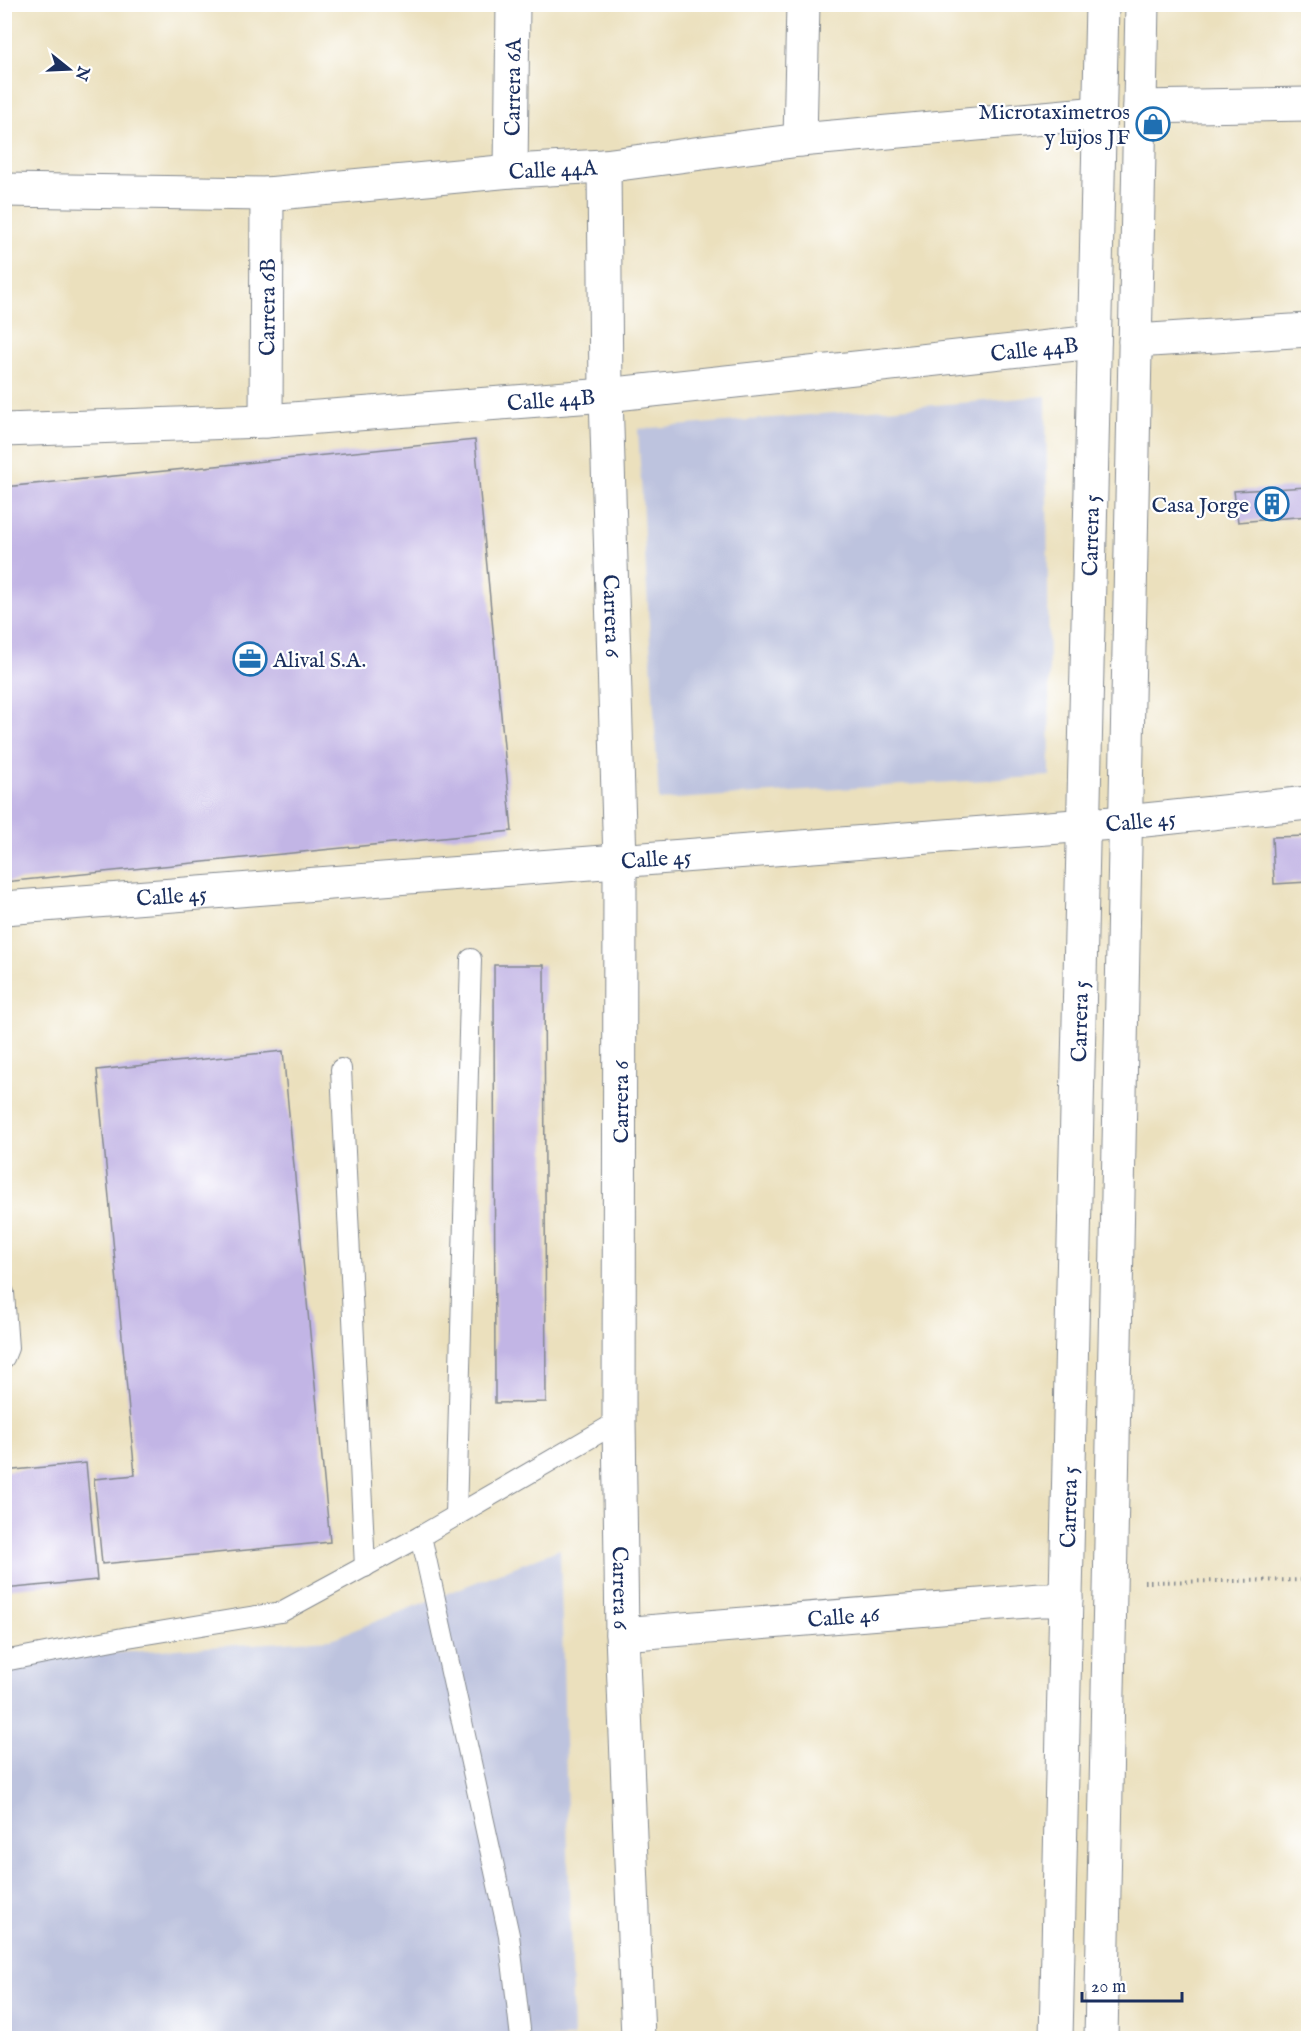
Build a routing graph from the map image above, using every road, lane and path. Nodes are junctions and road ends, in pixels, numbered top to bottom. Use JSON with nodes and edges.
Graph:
{"nodes":[{"id":1,"x":513,"y":4,"type":"edge"},
{"id":2,"x":803,"y":4,"type":"edge"},
{"id":3,"x":1102,"y":4,"type":"edge"},
{"id":4,"x":1142,"y":4,"type":"edge"},
{"id":5,"x":1308,"y":104,"type":"edge"},
{"id":6,"x":1140,"y":107,"type":"junction"},
{"id":7,"x":1099,"y":113,"type":"junction"},
{"id":8,"x":801,"y":140,"type":"junction"},
{"id":9,"x":604,"y":166,"type":"junction"},
{"id":10,"x":511,"y":171,"type":"junction"},
{"id":11,"x":4,"y":190,"type":"edge"},
{"id":12,"x":267,"y":194,"type":"junction"},
{"id":13,"x":1308,"y":330,"type":"edge"},
{"id":14,"x":1135,"y":341,"type":"junction"},
{"id":15,"x":1094,"y":342,"type":"junction"},
{"id":16,"x":606,"y":395,"type":"junction"},
{"id":17,"x":266,"y":421,"type":"junction"},
{"id":18,"x":4,"y":430,"type":"edge"},
{"id":19,"x":1308,"y":803,"type":"edge"},
{"id":20,"x":1125,"y":822,"type":"junction"},
{"id":21,"x":1083,"y":825,"type":"junction"},
{"id":22,"x":620,"y":861,"type":"junction"},
{"id":23,"x":4,"y":908,"type":"edge"},
{"id":24,"x":471,"y":959,"type":"dead end"},
{"id":25,"x":341,"y":1069,"type":"dead end"},
{"id":26,"x":4,"y":1293,"type":"edge"},
{"id":27,"x":4,"y":1358,"type":"edge"},
{"id":28,"x":619,"y":1421,"type":"junction"},
{"id":29,"x":456,"y":1516,"type":"junction"},
{"id":30,"x":421,"y":1536,"type":"junction"},
{"id":31,"x":365,"y":1567,"type":"junction"},
{"id":32,"x":1308,"y":1580,"type":"edge"},
{"id":33,"x":1143,"y":1582,"type":"dead end"},
{"id":34,"x":1066,"y":1600,"type":"junction"},
{"id":35,"x":622,"y":1634,"type":"junction"},
{"id":36,"x":4,"y":1661,"type":"edge"},
{"id":37,"x":521,"y":2038,"type":"edge"},
{"id":38,"x":638,"y":2038,"type":"edge"},
{"id":39,"x":1056,"y":2038,"type":"edge"},
{"id":40,"x":1101,"y":2038,"type":"edge"}],
"edges":[{"from":1,"to":10,"type":"street","name":"Carrera 6A"},
{"from":2,"to":8,"type":"street"},
{"from":3,"to":7,"type":"street","name":"Carrera 5"},
{"from":4,"to":6,"type":"street","name":"Carrera 5"},
{"from":5,"to":6,"type":"street"},
{"from":6,"to":14,"type":"street","name":"Carrera 5"},
{"from":7,"to":8,"type":"street","name":"Calle 44A"},
{"from":7,"to":15,"type":"street","name":"Carrera 5"},
{"from":8,"to":9,"type":"street","name":"Calle 44A"},
{"from":9,"to":10,"type":"street","name":"Calle 44A"},
{"from":9,"to":16,"type":"street","name":"Carrera 6"},
{"from":10,"to":12,"type":"street","name":"Calle 44A"},
{"from":11,"to":12,"type":"street","name":"Calle 44A"},
{"from":12,"to":17,"type":"street","name":"Carrera 6B"},
{"from":13,"to":14,"type":"street"},
{"from":14,"to":20,"type":"street","name":"Carrera 5"},
{"from":15,"to":16,"type":"street","name":"Calle 44B"},
{"from":15,"to":21,"type":"street","name":"Carrera 5"},
{"from":16,"to":17,"type":"street","name":"Calle 44B"},
{"from":16,"to":22,"type":"street","name":"Carrera 6"},
{"from":17,"to":18,"type":"street","name":"Calle 44B"},
{"from":19,"to":20,"type":"street","name":"Calle 45"},
{"from":20,"to":21,"type":"street","name":"Calle 45"},
{"from":20,"to":40,"type":"street","name":"Carrera 5"},
{"from":21,"to":22,"type":"street","name":"Calle 45"},
{"from":21,"to":34,"type":"street","name":"Carrera 5"},
{"from":22,"to":23,"type":"street","name":"Calle 45"},
{"from":22,"to":28,"type":"street","name":"Carrera 6"},
{"from":24,"to":29,"type":"lane"},
{"from":25,"to":31,"type":"lane"},
{"from":26,"to":27,"type":"lane"},
{"from":28,"to":29,"type":"lane"},
{"from":28,"to":35,"type":"street","name":"Carrera 6"},
{"from":29,"to":30,"type":"lane"},
{"from":30,"to":31,"type":"lane"},
{"from":30,"to":37,"type":"lane"},
{"from":31,"to":36,"type":"lane"},
{"from":32,"to":33,"type":"path"},
{"from":34,"to":35,"type":"street","name":"Calle 46"},
{"from":34,"to":39,"type":"street","name":"Carrera 5"},
{"from":35,"to":38,"type":"street","name":"Carrera 6"}]}
